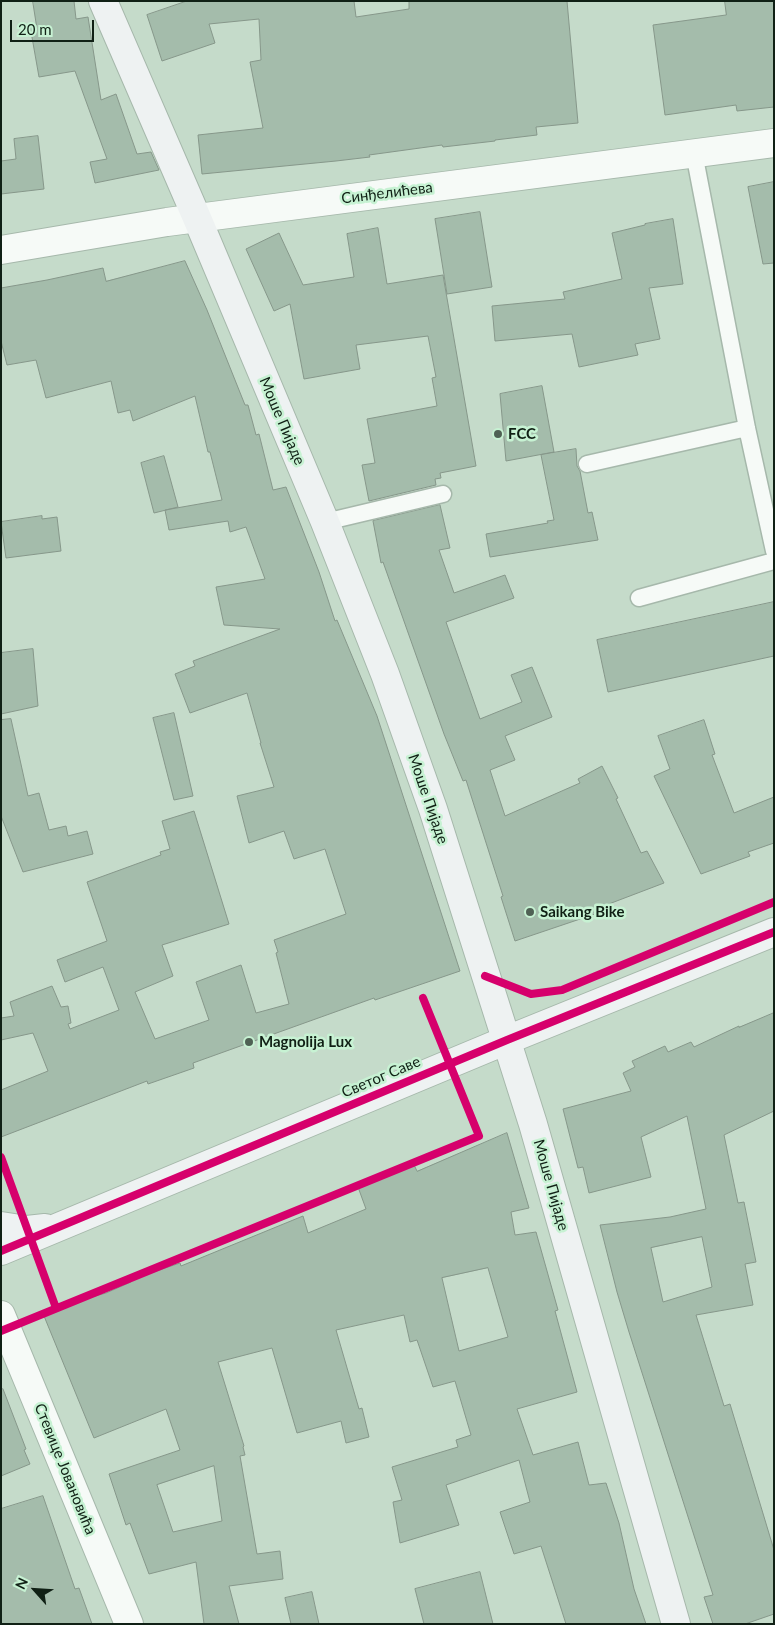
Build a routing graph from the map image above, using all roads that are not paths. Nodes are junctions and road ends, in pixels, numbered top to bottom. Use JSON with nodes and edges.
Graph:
{"nodes":[{"id":1,"x":103,"y":1,"type":"edge"},
{"id":2,"x":774,"y":143,"type":"edge"},
{"id":3,"x":694,"y":153,"type":"junction"},
{"id":4,"x":197,"y":218,"type":"junction"},
{"id":5,"x":1,"y":250,"type":"edge"},
{"id":6,"x":747,"y":428,"type":"junction"},
{"id":7,"x":587,"y":464,"type":"dead end"},
{"id":8,"x":443,"y":494,"type":"dead end"},
{"id":9,"x":325,"y":522,"type":"junction"},
{"id":10,"x":774,"y":551,"type":"edge"},
{"id":11,"x":774,"y":562,"type":"edge"},
{"id":12,"x":639,"y":598,"type":"dead end"},
{"id":13,"x":774,"y":932,"type":"edge"},
{"id":14,"x":507,"y":1040,"type":"junction"},
{"id":15,"x":61,"y":1225,"type":"junction"},
{"id":16,"x":1,"y":1226,"type":"edge"},
{"id":17,"x":1,"y":1251,"type":"edge"},
{"id":18,"x":1,"y":1315,"type":"edge"},
{"id":19,"x":129,"y":1624,"type":"edge"},
{"id":20,"x":676,"y":1624,"type":"edge"}],
"edges":[{"from":1,"to":4,"type":"main road","name":"Моше Пијаде"},
{"from":2,"to":3,"type":"street","name":"Синђелићева"},
{"from":3,"to":4,"type":"street","name":"Синђелићева"},
{"from":3,"to":6,"type":"lane"},
{"from":4,"to":5,"type":"street","name":"Синђелићева"},
{"from":4,"to":9,"type":"main road","name":"Моше Пијаде"},
{"from":6,"to":7,"type":"lane"},
{"from":6,"to":10,"type":"lane"},
{"from":8,"to":9,"type":"lane"},
{"from":9,"to":14,"type":"main road","name":"Моше Пијаде"},
{"from":11,"to":12,"type":"lane"},
{"from":13,"to":14,"type":"main road","name":"Светог Саве"},
{"from":14,"to":15,"type":"main road","name":"Светог Саве"},
{"from":14,"to":20,"type":"main road","name":"Моше Пијаде"},
{"from":15,"to":16,"type":"main road"},
{"from":15,"to":17,"type":"main road","name":"Светог Саве"},
{"from":18,"to":19,"type":"street","name":"Стевице Јовановића"}]}
